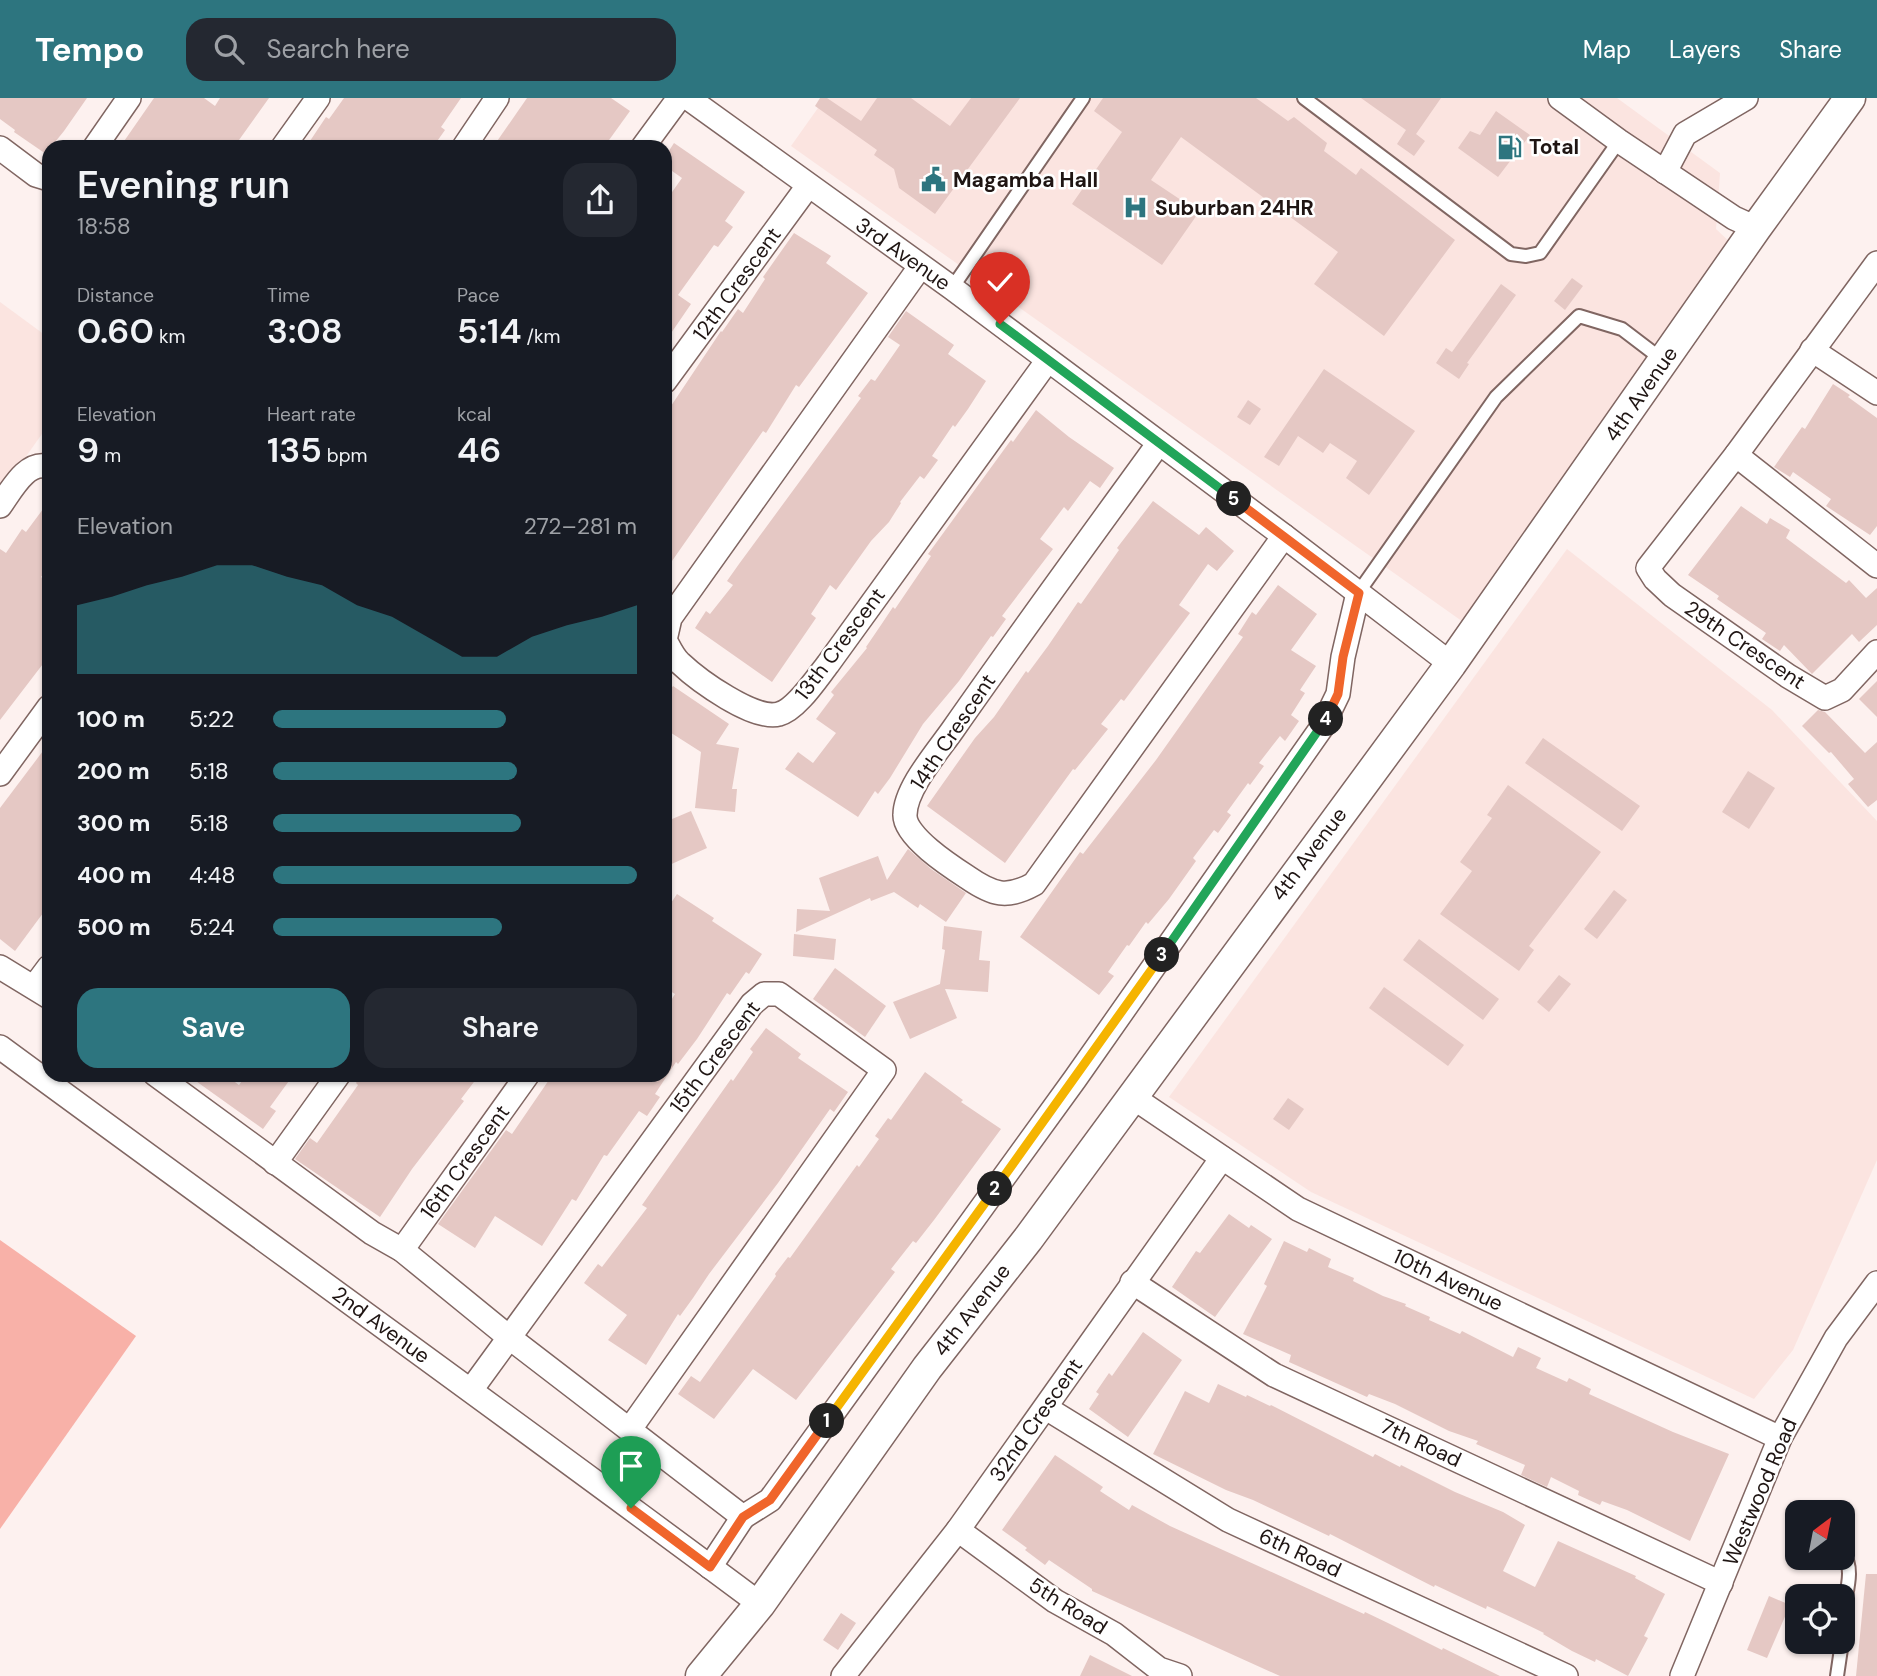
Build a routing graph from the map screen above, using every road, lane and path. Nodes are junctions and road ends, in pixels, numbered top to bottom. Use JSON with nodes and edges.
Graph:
{"nodes":[{"id":1,"x":129,"y":98,"type":"edge"},
{"id":2,"x":318,"y":98,"type":"edge"},
{"id":3,"x":497,"y":98,"type":"edge"},
{"id":4,"x":679,"y":98,"type":"edge"},
{"id":5,"x":688,"y":98,"type":"edge"},
{"id":6,"x":1083,"y":98,"type":"edge"},
{"id":7,"x":1305,"y":98,"type":"edge"},
{"id":8,"x":1560,"y":98,"type":"edge"},
{"id":9,"x":1746,"y":98,"type":"edge"},
{"id":10,"x":1850,"y":98,"type":"edge"},
{"id":11,"x":100,"y":140,"type":"edge"},
{"id":12,"x":288,"y":140,"type":"edge"},
{"id":13,"x":469,"y":140,"type":"edge"},
{"id":14,"x":648,"y":140,"type":"edge"},
{"id":15,"x":1619,"y":141,"type":"junction"},
{"id":16,"x":0,"y":148,"type":"edge"},
{"id":17,"x":1665,"y":172,"type":"junction"},
{"id":18,"x":42,"y":177,"type":"edge"},
{"id":19,"x":808,"y":186,"type":"junction"},
{"id":20,"x":1756,"y":229,"type":"junction"},
{"id":21,"x":1877,"y":263,"type":"edge"},
{"id":22,"x":920,"y":267,"type":"junction"},
{"id":23,"x":951,"y":288,"type":"junction"},
{"id":24,"x":1812,"y":350,"type":"junction"},
{"id":25,"x":1048,"y":360,"type":"junction"},
{"id":26,"x":1664,"y":361,"type":"junction"},
{"id":27,"x":672,"y":371,"type":"edge"},
{"id":28,"x":1877,"y":393,"type":"edge"},
{"id":29,"x":1159,"y":443,"type":"junction"},
{"id":30,"x":1736,"y":455,"type":"junction"},
{"id":31,"x":42,"y":465,"type":"edge"},
{"id":32,"x":0,"y":506,"type":"edge"},
{"id":33,"x":1284,"y":536,"type":"junction"},
{"id":34,"x":1877,"y":566,"type":"edge"},
{"id":35,"x":1359,"y":593,"type":"junction"},
{"id":36,"x":672,"y":615,"type":"edge"},
{"id":37,"x":672,"y":652,"type":"edge"},
{"id":38,"x":1877,"y":652,"type":"edge"},
{"id":39,"x":1451,"y":664,"type":"junction"},
{"id":40,"x":42,"y":717,"type":"edge"},
{"id":41,"x":0,"y":774,"type":"edge"},
{"id":42,"x":0,"y":967,"type":"edge"},
{"id":43,"x":42,"y":992,"type":"edge"},
{"id":44,"x":0,"y":1047,"type":"edge"},
{"id":45,"x":42,"y":1078,"type":"edge"},
{"id":46,"x":47,"y":1082,"type":"edge"},
{"id":47,"x":166,"y":1082,"type":"edge"},
{"id":48,"x":333,"y":1082,"type":"edge"},
{"id":49,"x":522,"y":1082,"type":"edge"},
{"id":50,"x":1131,"y":1096,"type":"junction"},
{"id":51,"x":1222,"y":1158,"type":"junction"},
{"id":52,"x":275,"y":1163,"type":"junction"},
{"id":53,"x":402,"y":1250,"type":"junction"},
{"id":54,"x":1132,"y":1282,"type":"junction"},
{"id":55,"x":1877,"y":1283,"type":"edge"},
{"id":56,"x":510,"y":1338,"type":"junction"},
{"id":57,"x":471,"y":1390,"type":"junction"},
{"id":58,"x":1046,"y":1408,"type":"junction"},
{"id":59,"x":630,"y":1429,"type":"junction"},
{"id":60,"x":1780,"y":1438,"type":"junction"},
{"id":61,"x":743,"y":1517,"type":"junction"},
{"id":62,"x":958,"y":1530,"type":"junction"},
{"id":63,"x":710,"y":1567,"type":"junction"},
{"id":64,"x":1721,"y":1583,"type":"junction"},
{"id":65,"x":760,"y":1604,"type":"junction"},
{"id":66,"x":1840,"y":1654,"type":"edge"},
{"id":67,"x":1165,"y":1674,"type":"edge"},
{"id":68,"x":701,"y":1676,"type":"edge"},
{"id":69,"x":843,"y":1676,"type":"edge"},
{"id":70,"x":1566,"y":1676,"type":"edge"},
{"id":71,"x":1682,"y":1676,"type":"edge"},
{"id":72,"x":1837,"y":1676,"type":"edge"}],
"edges":[{"from":1,"to":11,"type":"street"},
{"from":2,"to":12,"type":"street"},
{"from":3,"to":13,"type":"street"},
{"from":4,"to":14,"type":"street"},
{"from":5,"to":19,"type":"street","name":"3rd Avenue"},
{"from":6,"to":23,"type":"lane"},
{"from":7,"to":15,"type":"lane"},
{"from":8,"to":15,"type":"street"},
{"from":9,"to":17,"type":"street"},
{"from":10,"to":20,"type":"street","name":"4th Avenue"},
{"from":15,"to":17,"type":"street"},
{"from":16,"to":18,"type":"street"},
{"from":17,"to":20,"type":"street"},
{"from":19,"to":22,"type":"street","name":"3rd Avenue"},
{"from":19,"to":27,"type":"street","name":"12th Crescent"},
{"from":20,"to":26,"type":"street","name":"4th Avenue"},
{"from":21,"to":24,"type":"street"},
{"from":22,"to":23,"type":"street","name":"3rd Avenue"},
{"from":22,"to":36,"type":"street","name":"13th Crescent"},
{"from":23,"to":25,"type":"street","name":"3rd Avenue"},
{"from":24,"to":28,"type":"street"},
{"from":24,"to":30,"type":"street"},
{"from":25,"to":29,"type":"street","name":"3rd Avenue"},
{"from":25,"to":37,"type":"street","name":"13th Crescent"},
{"from":26,"to":35,"type":"lane"},
{"from":26,"to":39,"type":"street","name":"4th Avenue"},
{"from":29,"to":33,"type":"street","name":"3rd Avenue"},
{"from":29,"to":33,"type":"street","name":"14th Crescent"},
{"from":30,"to":34,"type":"street"},
{"from":30,"to":38,"type":"street","name":"29th Crescent"},
{"from":31,"to":32,"type":"street"},
{"from":33,"to":35,"type":"street","name":"3rd Avenue"},
{"from":35,"to":39,"type":"street","name":"3rd Avenue"},
{"from":35,"to":61,"type":"street"},
{"from":39,"to":50,"type":"street","name":"4th Avenue"},
{"from":40,"to":41,"type":"street"},
{"from":42,"to":43,"type":"street"},
{"from":44,"to":45,"type":"street","name":"2nd Avenue"},
{"from":46,"to":57,"type":"street","name":"2nd Avenue"},
{"from":47,"to":52,"type":"street"},
{"from":48,"to":52,"type":"street"},
{"from":49,"to":53,"type":"street","name":"16th Crescent"},
{"from":50,"to":51,"type":"street","name":"10th Avenue"},
{"from":50,"to":65,"type":"street","name":"4th Avenue"},
{"from":51,"to":54,"type":"street","name":"32nd Crescent"},
{"from":51,"to":60,"type":"street","name":"10th Avenue"},
{"from":52,"to":53,"type":"street"},
{"from":53,"to":56,"type":"street"},
{"from":54,"to":58,"type":"street","name":"32nd Crescent"},
{"from":54,"to":64,"type":"street","name":"7th Road"},
{"from":55,"to":60,"type":"street","name":"Westwood Road"},
{"from":56,"to":57,"type":"street","name":"15th Crescent"},
{"from":56,"to":59,"type":"street"},
{"from":56,"to":59,"type":"street","name":"15th Crescent"},
{"from":57,"to":63,"type":"street","name":"2nd Avenue"},
{"from":58,"to":62,"type":"street","name":"32nd Crescent"},
{"from":58,"to":70,"type":"street","name":"6th Road"},
{"from":59,"to":61,"type":"street"},
{"from":60,"to":64,"type":"street","name":"Westwood Road"},
{"from":61,"to":63,"type":"street"},
{"from":62,"to":67,"type":"street","name":"5th Road"},
{"from":62,"to":69,"type":"street","name":"32nd Crescent"},
{"from":63,"to":65,"type":"street","name":"2nd Avenue"},
{"from":64,"to":71,"type":"street","name":"Westwood Road"},
{"from":65,"to":68,"type":"street","name":"4th Avenue"},
{"from":66,"to":72,"type":"lane"}]}
